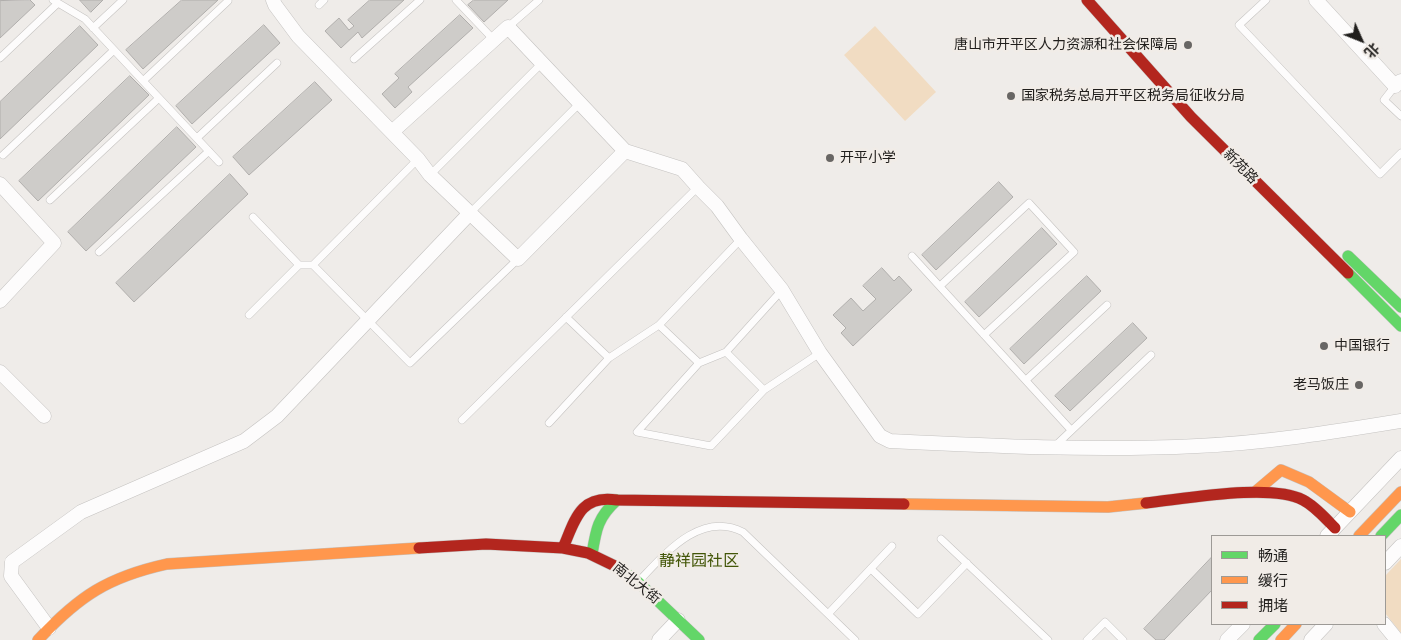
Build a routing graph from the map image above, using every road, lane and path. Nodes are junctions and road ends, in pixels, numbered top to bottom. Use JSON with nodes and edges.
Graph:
{"nodes":[{"id":1,"x":123,"y":0,"type":"edge"},
{"id":2,"x":273,"y":0,"type":"edge"},
{"id":3,"x":420,"y":0,"type":"edge"},
{"id":4,"x":456,"y":0,"type":"edge"},
{"id":5,"x":539,"y":0,"type":"edge"},
{"id":6,"x":1087,"y":0,"type":"edge"},
{"id":7,"x":1266,"y":0,"type":"edge"},
{"id":8,"x":1316,"y":0,"type":"edge"},
{"id":9,"x":55,"y":1,"type":"edge"},
{"id":10,"x":228,"y":1,"type":"edge"},
{"id":11,"x":508,"y":27,"type":"junction"},
{"id":12,"x":93,"y":28,"type":"junction"},
{"id":13,"x":494,"y":40,"type":"junction"},
{"id":14,"x":114,"y":50,"type":"junction"},
{"id":15,"x":0,"y":58,"type":"edge"},
{"id":16,"x":354,"y":59,"type":"dead end"},
{"id":17,"x":277,"y":63,"type":"dead end"},
{"id":18,"x":542,"y":63,"type":"junction"},
{"id":19,"x":143,"y":81,"type":"junction"},
{"id":20,"x":1398,"y":83,"type":"edge"},
{"id":21,"x":159,"y":98,"type":"junction"},
{"id":22,"x":580,"y":103,"type":"junction"},
{"id":23,"x":1401,"y":116,"type":"edge"},
{"id":24,"x":392,"y":132,"type":"junction"},
{"id":25,"x":1223,"y":132,"type":"dead end"},
{"id":26,"x":197,"y":138,"type":"junction"},
{"id":27,"x":209,"y":151,"type":"junction"},
{"id":28,"x":625,"y":151,"type":"junction"},
{"id":29,"x":1401,"y":153,"type":"edge"},
{"id":30,"x":3,"y":155,"type":"dead end"},
{"id":31,"x":418,"y":159,"type":"junction"},
{"id":32,"x":219,"y":162,"type":"dead end"},
{"id":33,"x":430,"y":175,"type":"junction"},
{"id":34,"x":0,"y":184,"type":"edge"},
{"id":35,"x":698,"y":187,"type":"junction"},
{"id":36,"x":1290,"y":199,"type":"dead end"},
{"id":37,"x":50,"y":200,"type":"dead end"},
{"id":38,"x":470,"y":213,"type":"junction"},
{"id":39,"x":253,"y":217,"type":"dead end"},
{"id":40,"x":741,"y":239,"type":"junction"},
{"id":41,"x":1339,"y":246,"type":"dead end"},
{"id":42,"x":99,"y":252,"type":"dead end"},
{"id":43,"x":912,"y":256,"type":"dead end"},
{"id":44,"x":518,"y":259,"type":"junction"},
{"id":45,"x":299,"y":265,"type":"junction"},
{"id":46,"x":313,"y":265,"type":"junction"},
{"id":47,"x":940,"y":286,"type":"junction"},
{"id":48,"x":782,"y":290,"type":"junction"},
{"id":49,"x":0,"y":301,"type":"edge"},
{"id":50,"x":1107,"y":305,"type":"dead end"},
{"id":51,"x":1401,"y":307,"type":"edge"},
{"id":52,"x":249,"y":315,"type":"dead end"},
{"id":53,"x":566,"y":317,"type":"junction"},
{"id":54,"x":368,"y":320,"type":"junction"},
{"id":55,"x":659,"y":325,"type":"junction"},
{"id":56,"x":1401,"y":326,"type":"edge"},
{"id":57,"x":984,"y":335,"type":"junction"},
{"id":58,"x":726,"y":352,"type":"junction"},
{"id":59,"x":820,"y":353,"type":"junction"},
{"id":60,"x":1151,"y":355,"type":"dead end"},
{"id":61,"x":609,"y":358,"type":"junction"},
{"id":62,"x":699,"y":363,"type":"junction"},
{"id":63,"x":0,"y":372,"type":"edge"},
{"id":64,"x":1026,"y":380,"type":"junction"},
{"id":65,"x":764,"y":390,"type":"junction"},
{"id":66,"x":44,"y":416,"type":"dead end"},
{"id":67,"x":462,"y":420,"type":"dead end"},
{"id":68,"x":1401,"y":421,"type":"edge"},
{"id":69,"x":549,"y":423,"type":"dead end"},
{"id":70,"x":1072,"y":430,"type":"junction"},
{"id":71,"x":1054,"y":447,"type":"junction"},
{"id":72,"x":1401,"y":458,"type":"edge"},
{"id":73,"x":1255,"y":492,"type":"junction"},
{"id":74,"x":1401,"y":492,"type":"edge"},
{"id":75,"x":617,"y":500,"type":"junction"},
{"id":76,"x":1350,"y":512,"type":"junction"},
{"id":77,"x":1401,"y":516,"type":"edge"},
{"id":78,"x":1331,"y":532,"type":"edge"},
{"id":79,"x":1360,"y":535,"type":"edge"},
{"id":80,"x":1382,"y":535,"type":"edge"},
{"id":81,"x":941,"y":539,"type":"dead end"},
{"id":82,"x":892,"y":546,"type":"dead end"},
{"id":83,"x":1401,"y":546,"type":"edge"},
{"id":84,"x":563,"y":548,"type":"junction"},
{"id":85,"x":592,"y":554,"type":"junction"},
{"id":86,"x":1386,"y":562,"type":"edge"},
{"id":87,"x":966,"y":563,"type":"junction"},
{"id":88,"x":871,"y":569,"type":"junction"},
{"id":89,"x":638,"y":582,"type":"junction"},
{"id":90,"x":828,"y":614,"type":"junction"},
{"id":91,"x":678,"y":620,"type":"junction"},
{"id":92,"x":1242,"y":625,"type":"edge"},
{"id":93,"x":1274,"y":625,"type":"edge"},
{"id":94,"x":1295,"y":625,"type":"edge"},
{"id":95,"x":1325,"y":625,"type":"edge"},
{"id":96,"x":1385,"y":625,"type":"edge"},
{"id":97,"x":49,"y":628,"type":"junction"},
{"id":98,"x":38,"y":640,"type":"edge"},
{"id":99,"x":659,"y":640,"type":"edge"},
{"id":100,"x":699,"y":640,"type":"edge"},
{"id":101,"x":855,"y":640,"type":"edge"},
{"id":102,"x":1048,"y":640,"type":"edge"},
{"id":103,"x":1087,"y":640,"type":"edge"},
{"id":104,"x":1123,"y":640,"type":"edge"},
{"id":105,"x":1227,"y":640,"type":"edge"},
{"id":106,"x":1259,"y":640,"type":"edge"},
{"id":107,"x":1281,"y":640,"type":"edge"},
{"id":108,"x":1311,"y":640,"type":"edge"},
{"id":109,"x":1397,"y":640,"type":"edge"}],
"edges":[{"from":1,"to":12,"type":"lane"},
{"from":2,"to":24,"type":"street"},
{"from":3,"to":16,"type":"lane"},
{"from":4,"to":13,"type":"lane"},
{"from":5,"to":11,"type":"lane"},
{"from":6,"to":56,"type":"street","name":"新苑路"},
{"from":7,"to":29,"type":"lane"},
{"from":8,"to":20,"type":"street"},
{"from":9,"to":12,"type":"lane"},
{"from":9,"to":15,"type":"lane"},
{"from":10,"to":19,"type":"lane"},
{"from":11,"to":13,"type":"street"},
{"from":11,"to":18,"type":"street"},
{"from":12,"to":14,"type":"lane"},
{"from":13,"to":24,"type":"street"},
{"from":14,"to":19,"type":"lane"},
{"from":14,"to":30,"type":"lane"},
{"from":17,"to":26,"type":"lane"},
{"from":18,"to":22,"type":"street"},
{"from":18,"to":33,"type":"lane"},
{"from":19,"to":21,"type":"lane"},
{"from":20,"to":23,"type":"lane"},
{"from":21,"to":26,"type":"lane"},
{"from":21,"to":37,"type":"lane"},
{"from":22,"to":28,"type":"street"},
{"from":22,"to":38,"type":"lane"},
{"from":24,"to":31,"type":"street"},
{"from":25,"to":36,"type":"street","name":"新苑路"},
{"from":26,"to":27,"type":"lane"},
{"from":27,"to":32,"type":"lane"},
{"from":27,"to":42,"type":"lane"},
{"from":28,"to":35,"type":"street"},
{"from":28,"to":44,"type":"street"},
{"from":31,"to":33,"type":"street"},
{"from":31,"to":46,"type":"lane"},
{"from":33,"to":38,"type":"street"},
{"from":34,"to":49,"type":"street"},
{"from":35,"to":40,"type":"street"},
{"from":35,"to":53,"type":"lane"},
{"from":38,"to":44,"type":"street"},
{"from":38,"to":54,"type":"street"},
{"from":39,"to":45,"type":"lane"},
{"from":40,"to":48,"type":"street"},
{"from":40,"to":55,"type":"lane"},
{"from":41,"to":51,"type":"street"},
{"from":43,"to":47,"type":"lane"},
{"from":44,"to":54,"type":"lane"},
{"from":45,"to":46,"type":"lane"},
{"from":45,"to":52,"type":"lane"},
{"from":46,"to":54,"type":"lane"},
{"from":47,"to":57,"type":"lane"},
{"from":47,"to":57,"type":"lane"},
{"from":48,"to":58,"type":"lane"},
{"from":48,"to":59,"type":"street"},
{"from":50,"to":64,"type":"lane"},
{"from":53,"to":61,"type":"lane"},
{"from":53,"to":67,"type":"lane"},
{"from":54,"to":97,"type":"street"},
{"from":55,"to":61,"type":"lane"},
{"from":55,"to":62,"type":"lane"},
{"from":57,"to":64,"type":"lane"},
{"from":58,"to":62,"type":"lane"},
{"from":58,"to":65,"type":"lane"},
{"from":59,"to":65,"type":"lane"},
{"from":59,"to":71,"type":"street"},
{"from":60,"to":70,"type":"lane"},
{"from":61,"to":69,"type":"lane"},
{"from":62,"to":65,"type":"lane"},
{"from":63,"to":66,"type":"street"},
{"from":64,"to":70,"type":"lane"},
{"from":68,"to":71,"type":"street"},
{"from":70,"to":71,"type":"lane"},
{"from":72,"to":76,"type":"street"},
{"from":73,"to":75,"type":"street"},
{"from":73,"to":76,"type":"street"},
{"from":73,"to":78,"type":"street"},
{"from":74,"to":79,"type":"street"},
{"from":75,"to":84,"type":"street"},
{"from":75,"to":85,"type":"street"},
{"from":76,"to":78,"type":"street"},
{"from":77,"to":80,"type":"street"},
{"from":81,"to":87,"type":"lane"},
{"from":82,"to":88,"type":"lane"},
{"from":83,"to":86,"type":"street"},
{"from":84,"to":85,"type":"street","name":"南北大街"},
{"from":84,"to":97,"type":"street","name":"南北大街"},
{"from":85,"to":89,"type":"street","name":"南北大街"},
{"from":87,"to":88,"type":"lane"},
{"from":87,"to":102,"type":"lane"},
{"from":88,"to":90,"type":"lane"},
{"from":89,"to":90,"type":"lane"},
{"from":89,"to":91,"type":"street","name":"南北大街"},
{"from":90,"to":101,"type":"lane"},
{"from":91,"to":99,"type":"street"},
{"from":91,"to":100,"type":"street","name":"南北大街"},
{"from":92,"to":105,"type":"street"},
{"from":93,"to":106,"type":"street"},
{"from":94,"to":107,"type":"street"},
{"from":95,"to":108,"type":"street"},
{"from":96,"to":109,"type":"street"},
{"from":97,"to":98,"type":"street","name":"南北大街"},
{"from":103,"to":104,"type":"lane"}]}
